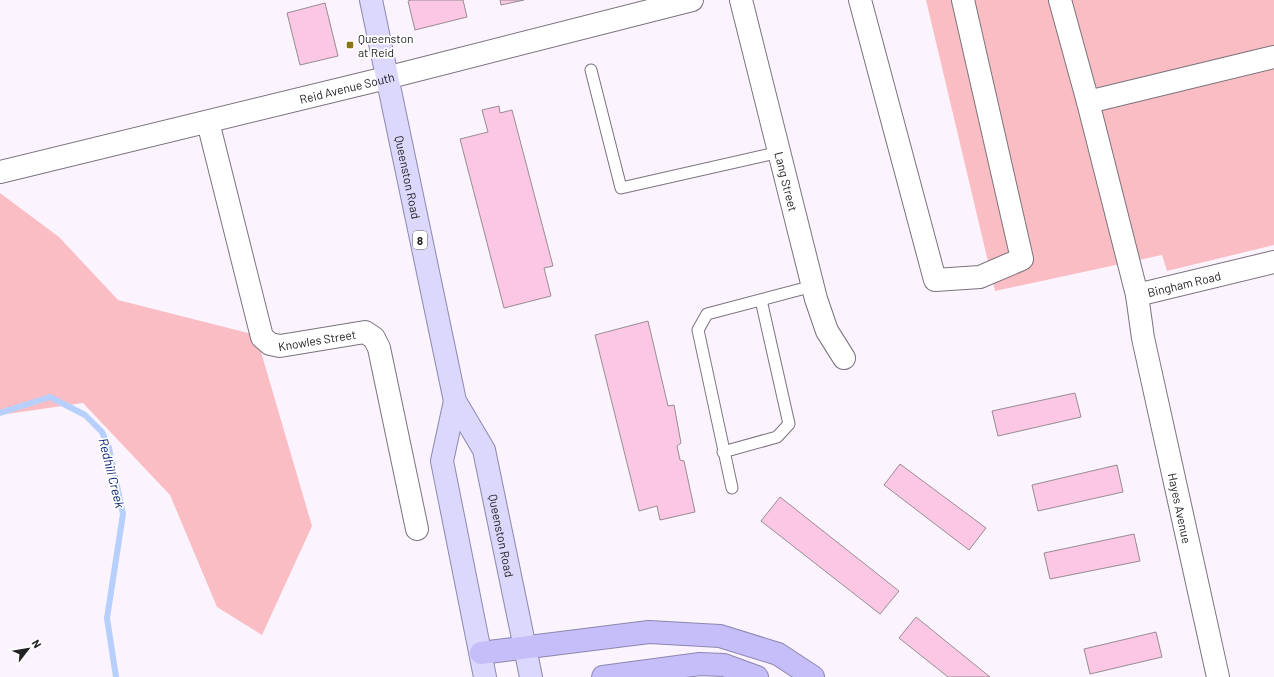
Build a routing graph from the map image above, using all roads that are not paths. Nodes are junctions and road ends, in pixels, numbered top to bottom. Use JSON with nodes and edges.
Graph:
{"nodes":[{"id":1,"x":371,"y":0,"type":"edge"},
{"id":2,"x":692,"y":0,"type":"edge"},
{"id":3,"x":741,"y":0,"type":"edge"},
{"id":4,"x":860,"y":0,"type":"edge"},
{"id":5,"x":963,"y":0,"type":"edge"},
{"id":6,"x":1060,"y":0,"type":"edge"},
{"id":7,"x":1274,"y":57,"type":"edge"},
{"id":8,"x":591,"y":70,"type":"dead end"},
{"id":9,"x":386,"y":78,"type":"junction"},
{"id":10,"x":1088,"y":102,"type":"junction"},
{"id":11,"x":208,"y":122,"type":"junction"},
{"id":12,"x":780,"y":152,"type":"junction"},
{"id":13,"x":0,"y":172,"type":"edge"},
{"id":14,"x":1274,"y":262,"type":"edge"},
{"id":15,"x":813,"y":286,"type":"junction"},
{"id":16,"x":1137,"y":295,"type":"junction"},
{"id":17,"x":761,"y":300,"type":"junction"},
{"id":18,"x":1143,"y":338,"type":"joint"},
{"id":19,"x":844,"y":358,"type":"dead end"},
{"id":20,"x":455,"y":401,"type":"junction"},
{"id":21,"x":723,"y":452,"type":"junction"},
{"id":22,"x":732,"y":488,"type":"dead end"},
{"id":23,"x":417,"y":529,"type":"dead end"},
{"id":24,"x":526,"y":646,"type":"junction"},
{"id":25,"x":481,"y":653,"type":"junction"},
{"id":26,"x":485,"y":677,"type":"edge"},
{"id":27,"x":531,"y":677,"type":"edge"},
{"id":28,"x":603,"y":677,"type":"edge"},
{"id":29,"x":757,"y":677,"type":"edge"},
{"id":30,"x":813,"y":677,"type":"edge"},
{"id":31,"x":1218,"y":677,"type":"edge"}],
"edges":[{"from":1,"to":9,"type":"main road","name":"Queenston Road","number":"8"},
{"from":2,"to":9,"type":"street","name":"Reid Avenue South"},
{"from":3,"to":12,"type":"street","name":"Lang Street"},
{"from":4,"to":5,"type":"street"},
{"from":6,"to":10,"type":"street"},
{"from":7,"to":10,"type":"street"},
{"from":8,"to":12,"type":"lane"},
{"from":9,"to":11,"type":"street","name":"Reid Avenue South"},
{"from":9,"to":20,"type":"main road","name":"Queenston Road","number":"8"},
{"from":10,"to":16,"type":"street"},
{"from":11,"to":13,"type":"street","name":"Reid Avenue South"},
{"from":11,"to":23,"type":"street","name":"Knowles Street"},
{"from":12,"to":15,"type":"street","name":"Lang Street"},
{"from":14,"to":16,"type":"street","name":"Bingham Road"},
{"from":15,"to":17,"type":"lane"},
{"from":15,"to":19,"type":"street","name":"Lang Street"},
{"from":16,"to":18,"type":"street","name":"Bingham Road"},
{"from":17,"to":21,"type":"lane"},
{"from":17,"to":21,"type":"lane"},
{"from":18,"to":31,"type":"street","name":"Hayes Avenue"},
{"from":20,"to":24,"type":"main road","name":"Queenston Road","number":"8"},
{"from":20,"to":25,"type":"main road","name":"Queenston Road","number":"8"},
{"from":21,"to":22,"type":"lane"},
{"from":24,"to":25,"type":"highway"},
{"from":24,"to":27,"type":"main road","name":"Queenston Road","number":"8"},
{"from":24,"to":30,"type":"highway"},
{"from":25,"to":26,"type":"main road","name":"Queenston Road","number":"8"},
{"from":28,"to":29,"type":"highway"}]}
